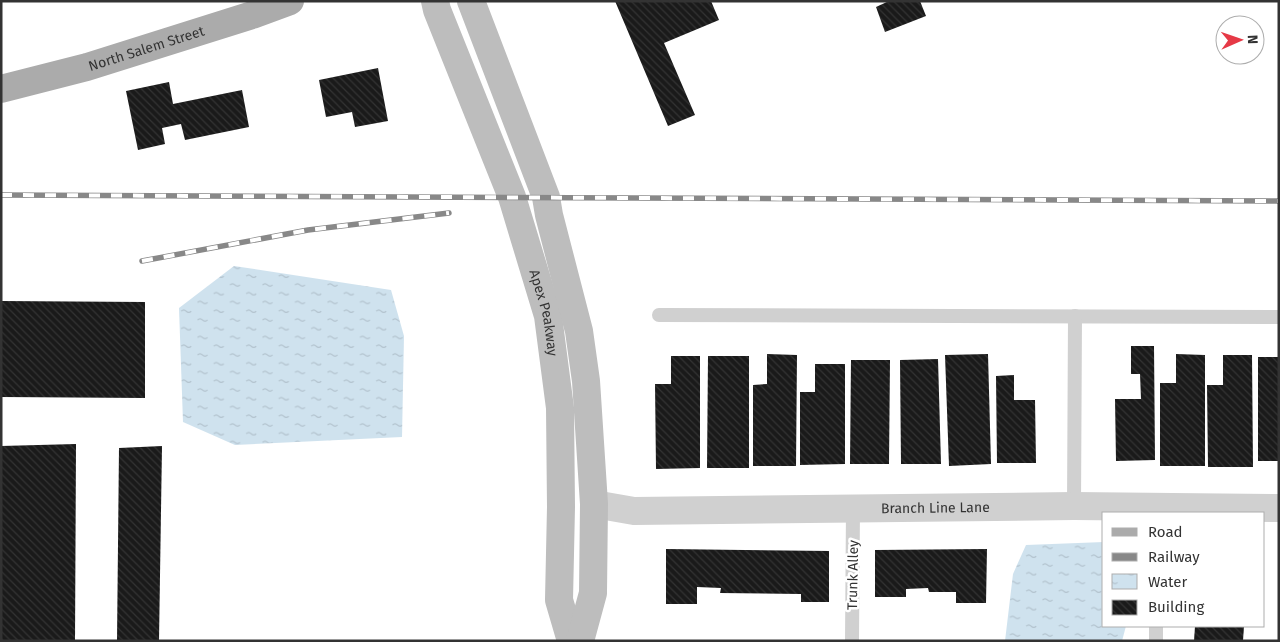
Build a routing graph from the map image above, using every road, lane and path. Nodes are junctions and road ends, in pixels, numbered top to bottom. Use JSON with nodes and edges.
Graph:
{"nodes":[{"id":1,"x":290,"y":1,"type":"edge"},
{"id":2,"x":435,"y":1,"type":"edge"},
{"id":3,"x":471,"y":1,"type":"edge"},
{"id":4,"x":1,"y":90,"type":"edge"},
{"id":5,"x":659,"y":315,"type":"dead end"},
{"id":6,"x":1075,"y":316,"type":"junction"},
{"id":7,"x":1279,"y":317,"type":"edge"},
{"id":8,"x":594,"y":504,"type":"junction"},
{"id":9,"x":1074,"y":506,"type":"junction"},
{"id":10,"x":853,"y":508,"type":"junction"},
{"id":11,"x":1279,"y":508,"type":"edge"},
{"id":12,"x":1158,"y":510,"type":"edge"},
{"id":13,"x":1156,"y":627,"type":"edge"},
{"id":14,"x":571,"y":641,"type":"edge"},
{"id":15,"x":580,"y":641,"type":"edge"},
{"id":16,"x":852,"y":641,"type":"edge"},
{"id":17,"x":1156,"y":641,"type":"edge"}],
"edges":[{"from":1,"to":4,"type":"main road","name":"North Salem Street"},
{"from":2,"to":14,"type":"main road","name":"Apex Peakway"},
{"from":3,"to":8,"type":"main road","name":"Apex Peakway"},
{"from":5,"to":6,"type":"lane"},
{"from":6,"to":7,"type":"lane"},
{"from":6,"to":9,"type":"lane"},
{"from":8,"to":10,"type":"street","name":"Branch Line Lane"},
{"from":8,"to":15,"type":"main road","name":"Apex Peakway"},
{"from":9,"to":10,"type":"street","name":"Branch Line Lane"},
{"from":9,"to":12,"type":"street","name":"Branch Line Lane"},
{"from":10,"to":16,"type":"lane","name":"Trunk Alley"},
{"from":11,"to":12,"type":"street","name":"Branch Line Lane"},
{"from":13,"to":17,"type":"lane"}]}
